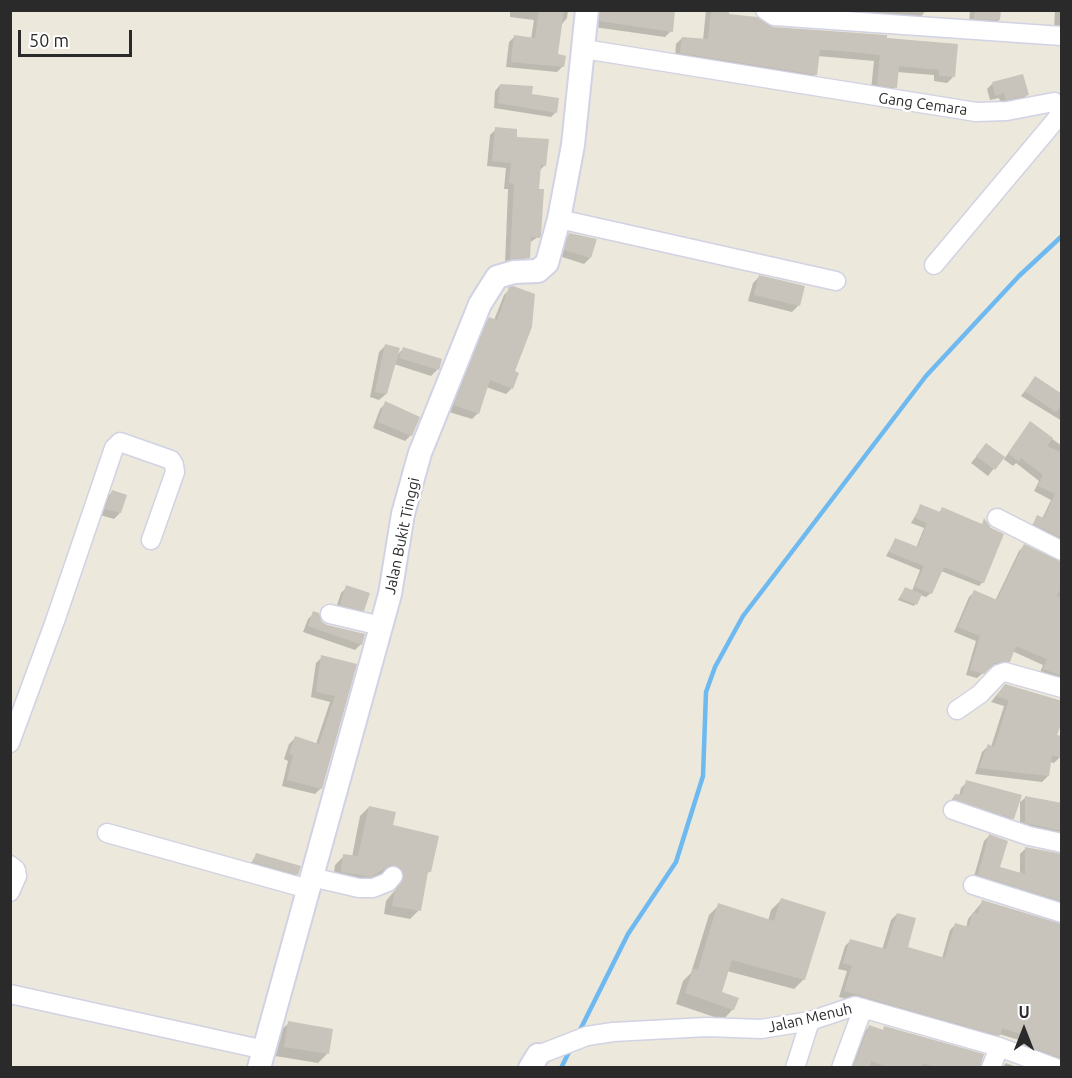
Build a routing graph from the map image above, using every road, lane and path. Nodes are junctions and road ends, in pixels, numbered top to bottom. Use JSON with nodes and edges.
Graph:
{"nodes":[{"id":1,"x":587,"y":10,"type":"edge"},
{"id":2,"x":765,"y":10,"type":"edge"},
{"id":3,"x":1062,"y":36,"type":"edge"},
{"id":4,"x":584,"y":49,"type":"junction"},
{"id":5,"x":559,"y":219,"type":"junction"},
{"id":6,"x":934,"y":265,"type":"dead end"},
{"id":7,"x":836,"y":281,"type":"dead end"},
{"id":8,"x":997,"y":518,"type":"dead end"},
{"id":9,"x":151,"y":540,"type":"dead end"},
{"id":10,"x":1062,"y":551,"type":"edge"},
{"id":11,"x":330,"y":614,"type":"dead end"},
{"id":12,"x":381,"y":626,"type":"junction"},
{"id":13,"x":1062,"y":688,"type":"edge"},
{"id":14,"x":957,"y":710,"type":"dead end"},
{"id":15,"x":10,"y":743,"type":"edge"},
{"id":16,"x":953,"y":810,"type":"dead end"},
{"id":17,"x":107,"y":833,"type":"dead end"},
{"id":18,"x":1062,"y":843,"type":"edge"},
{"id":19,"x":10,"y":866,"type":"edge"},
{"id":20,"x":393,"y":876,"type":"dead end"},
{"id":21,"x":310,"y":883,"type":"junction"},
{"id":22,"x":973,"y":885,"type":"dead end"},
{"id":23,"x":10,"y":892,"type":"edge"},
{"id":24,"x":1062,"y":913,"type":"edge"},
{"id":25,"x":10,"y":994,"type":"edge"},
{"id":26,"x":863,"y":1008,"type":"junction"},
{"id":27,"x":810,"y":1021,"type":"junction"},
{"id":28,"x":999,"y":1047,"type":"junction"},
{"id":29,"x":534,"y":1061,"type":"edge"},
{"id":30,"x":264,"y":1062,"type":"edge"},
{"id":31,"x":795,"y":1068,"type":"edge"},
{"id":32,"x":841,"y":1068,"type":"edge"},
{"id":33,"x":991,"y":1068,"type":"edge"},
{"id":34,"x":1056,"y":1068,"type":"edge"}],
"edges":[{"from":1,"to":4,"type":"street","name":"Jalan Bukit Tinggi"},
{"from":2,"to":3,"type":"street"},
{"from":4,"to":5,"type":"street","name":"Jalan Bukit Tinggi"},
{"from":4,"to":6,"type":"street","name":"Gang Cemara"},
{"from":5,"to":7,"type":"street"},
{"from":5,"to":12,"type":"street","name":"Jalan Bukit Tinggi"},
{"from":8,"to":10,"type":"street"},
{"from":9,"to":15,"type":"street"},
{"from":11,"to":12,"type":"street"},
{"from":12,"to":21,"type":"street","name":"Jalan Bukit Tinggi"},
{"from":13,"to":14,"type":"street"},
{"from":16,"to":18,"type":"street"},
{"from":17,"to":21,"type":"street"},
{"from":19,"to":23,"type":"street"},
{"from":20,"to":21,"type":"street"},
{"from":21,"to":30,"type":"street","name":"Jalan Bukit Tinggi"},
{"from":22,"to":24,"type":"street"},
{"from":25,"to":30,"type":"street"},
{"from":26,"to":27,"type":"street","name":"Jalan Menuh"},
{"from":26,"to":28,"type":"street","name":"Jalan Menuh"},
{"from":26,"to":32,"type":"street"},
{"from":27,"to":29,"type":"street","name":"Jalan Menuh"},
{"from":27,"to":31,"type":"street"},
{"from":28,"to":33,"type":"street"},
{"from":28,"to":34,"type":"street","name":"Jalan Menuh"}]}
